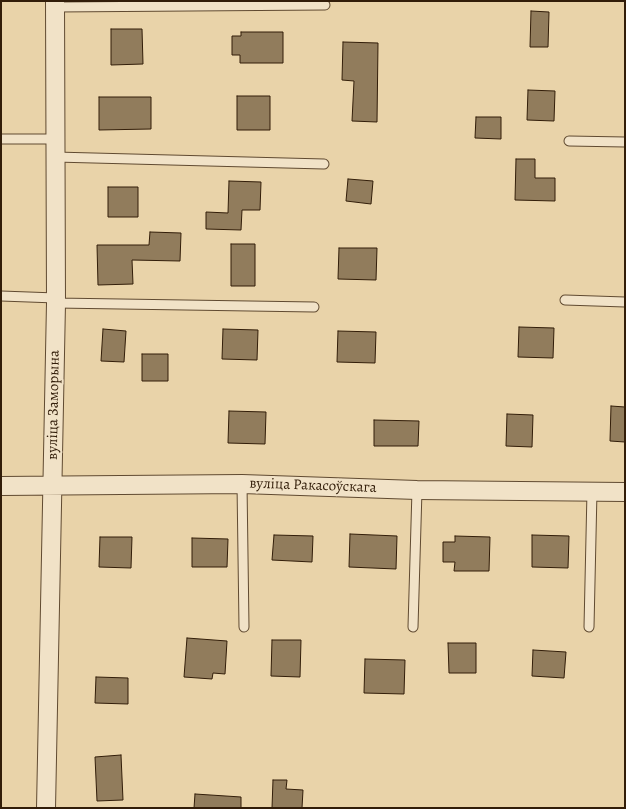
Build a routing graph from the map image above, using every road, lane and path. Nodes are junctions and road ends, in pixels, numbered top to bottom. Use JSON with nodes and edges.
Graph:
{"nodes":[{"id":1,"x":56,"y":4,"type":"edge"},
{"id":2,"x":325,"y":5,"type":"dead end"},
{"id":3,"x":1,"y":139,"type":"edge"},
{"id":4,"x":56,"y":139,"type":"junction"},
{"id":5,"x":569,"y":141,"type":"dead end"},
{"id":6,"x":625,"y":142,"type":"edge"},
{"id":7,"x":55,"y":157,"type":"junction"},
{"id":8,"x":324,"y":164,"type":"dead end"},
{"id":9,"x":1,"y":296,"type":"edge"},
{"id":10,"x":56,"y":300,"type":"junction"},
{"id":11,"x":565,"y":300,"type":"dead end"},
{"id":12,"x":625,"y":302,"type":"edge"},
{"id":13,"x":314,"y":307,"type":"dead end"},
{"id":14,"x":242,"y":484,"type":"junction"},
{"id":15,"x":1,"y":486,"type":"edge"},
{"id":16,"x":53,"y":486,"type":"junction"},
{"id":17,"x":417,"y":490,"type":"junction"},
{"id":18,"x":592,"y":491,"type":"junction"},
{"id":19,"x":625,"y":492,"type":"edge"},
{"id":20,"x":244,"y":627,"type":"dead end"},
{"id":21,"x":413,"y":627,"type":"dead end"},
{"id":22,"x":589,"y":627,"type":"dead end"},
{"id":23,"x":46,"y":808,"type":"edge"}],
"edges":[{"from":1,"to":2,"type":"lane"},
{"from":1,"to":4,"type":"street","name":"вуліца Заморына"},
{"from":3,"to":4,"type":"lane"},
{"from":4,"to":7,"type":"street","name":"вуліца Заморына"},
{"from":5,"to":6,"type":"lane"},
{"from":7,"to":8,"type":"lane"},
{"from":7,"to":10,"type":"street","name":"вуліца Заморына"},
{"from":9,"to":10,"type":"lane"},
{"from":10,"to":13,"type":"lane"},
{"from":10,"to":16,"type":"street","name":"вуліца Заморына"},
{"from":11,"to":12,"type":"lane"},
{"from":14,"to":16,"type":"street","name":"вуліца Ракасоўскага"},
{"from":14,"to":17,"type":"street","name":"вуліца Ракасоўскага"},
{"from":14,"to":20,"type":"lane"},
{"from":15,"to":16,"type":"street","name":"вуліца Ракасоўскага"},
{"from":16,"to":23,"type":"street","name":"вуліца Заморына"},
{"from":17,"to":18,"type":"street","name":"вуліца Ракасоўскага"},
{"from":17,"to":21,"type":"lane"},
{"from":18,"to":19,"type":"street","name":"вуліца Ракасоўскага"},
{"from":18,"to":22,"type":"lane"}]}
